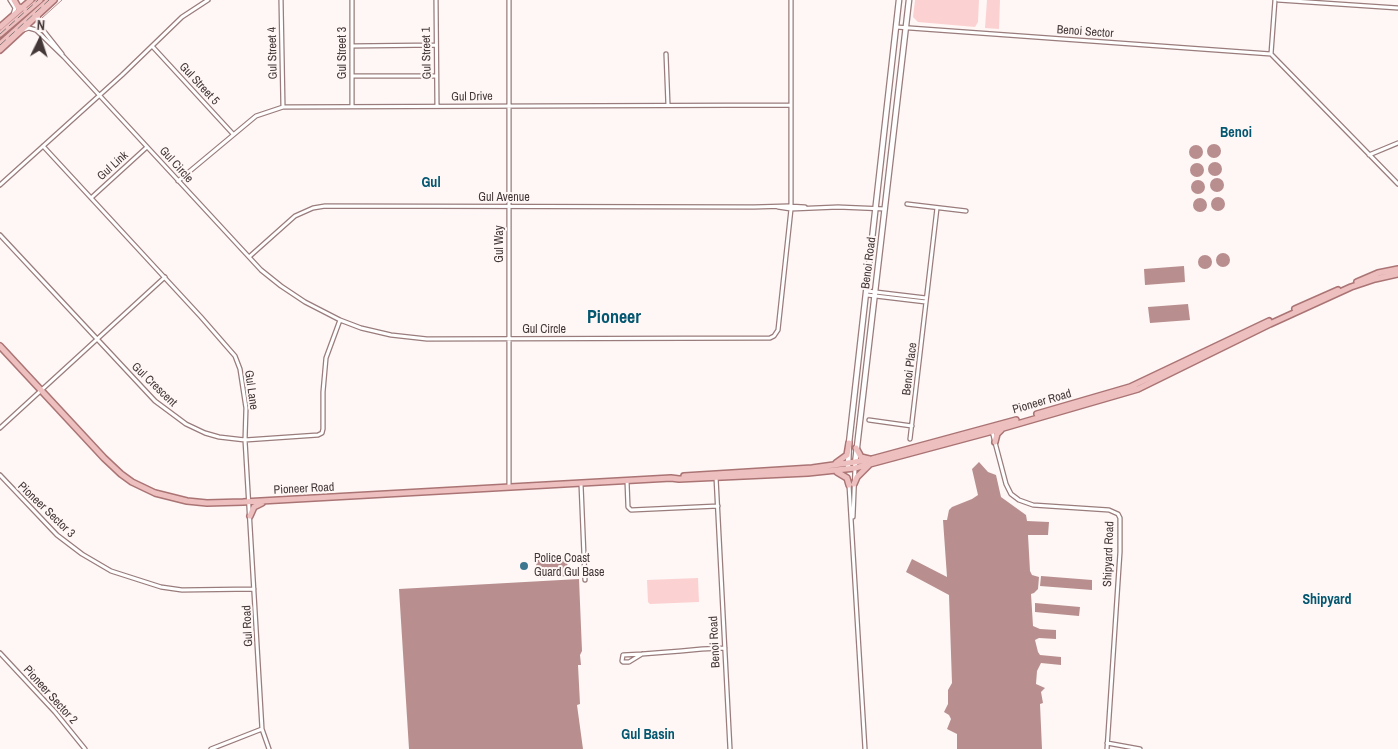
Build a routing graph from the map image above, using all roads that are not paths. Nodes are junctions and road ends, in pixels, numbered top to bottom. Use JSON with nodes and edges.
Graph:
{"nodes":[{"id":1,"x":10,"y":0,"type":"edge"},
{"id":2,"x":14,"y":0,"type":"edge"},
{"id":3,"x":39,"y":0,"type":"edge"},
{"id":4,"x":49,"y":0,"type":"edge"},
{"id":5,"x":54,"y":0,"type":"edge"},
{"id":6,"x":208,"y":0,"type":"edge"},
{"id":7,"x":281,"y":0,"type":"edge"},
{"id":8,"x":352,"y":0,"type":"edge"},
{"id":9,"x":436,"y":0,"type":"edge"},
{"id":10,"x":509,"y":0,"type":"edge"},
{"id":11,"x":791,"y":0,"type":"edge"},
{"id":12,"x":899,"y":0,"type":"edge"},
{"id":13,"x":909,"y":0,"type":"edge"},
{"id":14,"x":1277,"y":0,"type":"edge"},
{"id":15,"x":30,"y":1,"type":"edge"},
{"id":16,"x":22,"y":8,"type":"junction"},
{"id":17,"x":1398,"y":8,"type":"edge"},
{"id":18,"x":39,"y":14,"type":"junction"},
{"id":19,"x":11,"y":17,"type":"junction"},
{"id":20,"x":0,"y":27,"type":"edge"},
{"id":21,"x":896,"y":27,"type":"junction"},
{"id":22,"x":906,"y":28,"type":"junction"},
{"id":23,"x":18,"y":33,"type":"junction"},
{"id":24,"x":0,"y":34,"type":"edge"},
{"id":25,"x":0,"y":44,"type":"edge"},
{"id":26,"x":436,"y":45,"type":"junction"},
{"id":27,"x":152,"y":46,"type":"junction"},
{"id":28,"x":352,"y":46,"type":"junction"},
{"id":29,"x":0,"y":50,"type":"edge"},
{"id":30,"x":666,"y":54,"type":"dead end"},
{"id":31,"x":1271,"y":54,"type":"junction"},
{"id":32,"x":64,"y":57,"type":"junction"},
{"id":33,"x":352,"y":76,"type":"junction"},
{"id":34,"x":436,"y":76,"type":"junction"},
{"id":35,"x":99,"y":95,"type":"junction"},
{"id":36,"x":668,"y":105,"type":"junction"},
{"id":37,"x":352,"y":106,"type":"junction"},
{"id":38,"x":437,"y":106,"type":"junction"},
{"id":39,"x":508,"y":106,"type":"junction"},
{"id":40,"x":792,"y":106,"type":"junction"},
{"id":41,"x":283,"y":107,"type":"junction"},
{"id":42,"x":233,"y":134,"type":"junction"},
{"id":43,"x":1398,"y":143,"type":"edge"},
{"id":44,"x":43,"y":146,"type":"junction"},
{"id":45,"x":148,"y":147,"type":"junction"},
{"id":46,"x":1369,"y":155,"type":"junction"},
{"id":47,"x":178,"y":181,"type":"junction"},
{"id":48,"x":1398,"y":184,"type":"edge"},
{"id":49,"x":0,"y":185,"type":"edge"},
{"id":50,"x":91,"y":198,"type":"junction"},
{"id":51,"x":907,"y":204,"type":"dead end"},
{"id":52,"x":509,"y":207,"type":"junction"},
{"id":53,"x":791,"y":207,"type":"junction"},
{"id":54,"x":877,"y":208,"type":"junction"},
{"id":55,"x":937,"y":208,"type":"junction"},
{"id":56,"x":885,"y":209,"type":"junction"},
{"id":57,"x":966,"y":211,"type":"dead end"},
{"id":58,"x":0,"y":234,"type":"edge"},
{"id":59,"x":248,"y":257,"type":"junction"},
{"id":60,"x":1398,"y":269,"type":"edge"},
{"id":61,"x":1398,"y":274,"type":"edge"},
{"id":62,"x":165,"y":277,"type":"junction"},
{"id":63,"x":867,"y":293,"type":"junction"},
{"id":64,"x":875,"y":294,"type":"junction"},
{"id":65,"x":926,"y":300,"type":"junction"},
{"id":66,"x":340,"y":320,"type":"junction"},
{"id":67,"x":97,"y":339,"type":"junction"},
{"id":68,"x":508,"y":339,"type":"junction"},
{"id":69,"x":0,"y":346,"type":"edge"},
{"id":70,"x":39,"y":390,"type":"junction"},
{"id":71,"x":868,"y":420,"type":"dead end"},
{"id":72,"x":912,"y":426,"type":"junction"},
{"id":73,"x":0,"y":428,"type":"edge"},
{"id":74,"x":1004,"y":428,"type":"junction"},
{"id":75,"x":992,"y":429,"type":"junction"},
{"id":76,"x":973,"y":434,"type":"junction"},
{"id":77,"x":982,"y":434,"type":"junction"},
{"id":78,"x":910,"y":439,"type":"dead end"},
{"id":79,"x":245,"y":440,"type":"junction"},
{"id":80,"x":995,"y":442,"type":"junction"},
{"id":81,"x":849,"y":443,"type":"junction"},
{"id":82,"x":856,"y":448,"type":"junction"},
{"id":83,"x":870,"y":462,"type":"junction"},
{"id":84,"x":855,"y":465,"type":"junction"},
{"id":85,"x":848,"y":466,"type":"junction"},
{"id":86,"x":832,"y":468,"type":"junction"},
{"id":87,"x":0,"y":475,"type":"edge"},
{"id":88,"x":716,"y":476,"type":"junction"},
{"id":89,"x":627,"y":481,"type":"junction"},
{"id":90,"x":581,"y":483,"type":"junction"},
{"id":91,"x":852,"y":484,"type":"junction"},
{"id":92,"x":509,"y":488,"type":"junction"},
{"id":93,"x":270,"y":501,"type":"junction"},
{"id":94,"x":249,"y":502,"type":"junction"},
{"id":95,"x":718,"y":506,"type":"junction"},
{"id":96,"x":250,"y":516,"type":"junction"},
{"id":97,"x":585,"y":580,"type":"dead end"},
{"id":98,"x":254,"y":589,"type":"junction"},
{"id":99,"x":725,"y":648,"type":"junction"},
{"id":100,"x":0,"y":653,"type":"edge"},
{"id":101,"x":642,"y":654,"type":"junction"},
{"id":102,"x":262,"y":729,"type":"junction"},
{"id":103,"x":1107,"y":743,"type":"junction"},
{"id":104,"x":85,"y":749,"type":"edge"},
{"id":105,"x":211,"y":749,"type":"edge"},
{"id":106,"x":269,"y":749,"type":"edge"},
{"id":107,"x":730,"y":749,"type":"edge"},
{"id":108,"x":865,"y":749,"type":"edge"},
{"id":109,"x":1107,"y":749,"type":"edge"},
{"id":110,"x":1140,"y":749,"type":"edge"}],
"edges":[{"from":1,"to":19,"type":"street"},
{"from":2,"to":15,"type":"main road"},
{"from":2,"to":16,"type":"main road"},
{"from":3,"to":16,"type":"main road"},
{"from":3,"to":24,"type":"main road"},
{"from":4,"to":25,"type":"main road"},
{"from":5,"to":18,"type":"main road"},
{"from":6,"to":27,"type":"street"},
{"from":7,"to":41,"type":"street","name":"Gul Street 4"},
{"from":8,"to":28,"type":"street","name":"Gul Street 3"},
{"from":9,"to":26,"type":"street","name":"Gul Street 1"},
{"from":10,"to":39,"type":"street","name":"Gul Way"},
{"from":11,"to":40,"type":"street","name":"Gul Circle"},
{"from":12,"to":21,"type":"main road","name":"Benoi Road"},
{"from":13,"to":22,"type":"main road","name":"Benoi Road"},
{"from":14,"to":17,"type":"street"},
{"from":14,"to":31,"type":"street"},
{"from":15,"to":16,"type":"main road"},
{"from":16,"to":19,"type":"main road"},
{"from":18,"to":23,"type":"main road"},
{"from":18,"to":32,"type":"street","name":"Gul Circle"},
{"from":19,"to":20,"type":"main road"},
{"from":21,"to":22,"type":"street","name":"Benoi Sector"},
{"from":21,"to":54,"type":"main road","name":"Benoi Road"},
{"from":22,"to":31,"type":"street","name":"Benoi Sector"},
{"from":22,"to":56,"type":"main road","name":"Benoi Road"},
{"from":23,"to":29,"type":"main road"},
{"from":23,"to":32,"type":"street","name":"Gul Circle"},
{"from":26,"to":28,"type":"street"},
{"from":26,"to":34,"type":"street","name":"Gul Street 1"},
{"from":27,"to":35,"type":"street"},
{"from":27,"to":42,"type":"street","name":"Gul Street 5"},
{"from":28,"to":33,"type":"street","name":"Gul Street 3"},
{"from":30,"to":36,"type":"street"},
{"from":31,"to":46,"type":"street"},
{"from":32,"to":35,"type":"street","name":"Gul Circle"},
{"from":33,"to":34,"type":"street"},
{"from":33,"to":37,"type":"street","name":"Gul Street 3"},
{"from":34,"to":38,"type":"street","name":"Gul Street 1"},
{"from":35,"to":44,"type":"street"},
{"from":35,"to":45,"type":"street","name":"Gul Circle"},
{"from":36,"to":39,"type":"street","name":"Gul Drive"},
{"from":36,"to":40,"type":"street","name":"Gul Drive"},
{"from":37,"to":38,"type":"street","name":"Gul Drive"},
{"from":37,"to":41,"type":"street","name":"Gul Drive"},
{"from":38,"to":39,"type":"street","name":"Gul Drive"},
{"from":39,"to":52,"type":"street","name":"Gul Way"},
{"from":40,"to":53,"type":"street","name":"Gul Circle"},
{"from":41,"to":42,"type":"street","name":"Gul Drive"},
{"from":42,"to":47,"type":"street","name":"Gul Drive"},
{"from":43,"to":46,"type":"street"},
{"from":44,"to":49,"type":"street"},
{"from":44,"to":50,"type":"street","name":"Gul Lane"},
{"from":45,"to":47,"type":"street","name":"Gul Circle"},
{"from":45,"to":50,"type":"street","name":"Gul Link"},
{"from":46,"to":48,"type":"street"},
{"from":47,"to":59,"type":"street","name":"Gul Circle"},
{"from":50,"to":62,"type":"street","name":"Gul Lane"},
{"from":51,"to":55,"type":"street"},
{"from":52,"to":53,"type":"street","name":"Gul Avenue"},
{"from":52,"to":59,"type":"street","name":"Gul Avenue"},
{"from":52,"to":68,"type":"street","name":"Gul Way"},
{"from":53,"to":54,"type":"street","name":"Gul Avenue"},
{"from":53,"to":68,"type":"street","name":"Gul Circle"},
{"from":54,"to":56,"type":"street","name":"Gul Avenue"},
{"from":54,"to":63,"type":"main road","name":"Benoi Road"},
{"from":55,"to":57,"type":"street"},
{"from":55,"to":65,"type":"street","name":"Benoi Place"},
{"from":56,"to":64,"type":"main road","name":"Benoi Road"},
{"from":58,"to":67,"type":"street","name":"Gul Crescent"},
{"from":59,"to":66,"type":"street","name":"Gul Circle"},
{"from":60,"to":75,"type":"main road","name":"Pioneer Road"},
{"from":61,"to":74,"type":"main road","name":"Pioneer Road"},
{"from":62,"to":67,"type":"street"},
{"from":62,"to":79,"type":"street","name":"Gul Lane"},
{"from":63,"to":64,"type":"street"},
{"from":63,"to":81,"type":"main road","name":"Benoi Road"},
{"from":64,"to":65,"type":"street"},
{"from":64,"to":82,"type":"main road","name":"Benoi Road"},
{"from":65,"to":72,"type":"street","name":"Benoi Place"},
{"from":66,"to":68,"type":"street","name":"Gul Circle"},
{"from":66,"to":79,"type":"street","name":"Gul Crescent"},
{"from":67,"to":70,"type":"street"},
{"from":67,"to":79,"type":"street","name":"Gul Crescent"},
{"from":68,"to":92,"type":"street","name":"Gul Way"},
{"from":69,"to":70,"type":"main road","name":"Pioneer Road"},
{"from":70,"to":73,"type":"street"},
{"from":70,"to":94,"type":"main road","name":"Pioneer Road"},
{"from":71,"to":72,"type":"street"},
{"from":72,"to":78,"type":"street","name":"Benoi Place"},
{"from":74,"to":75,"type":"main road","name":"Pioneer Road"},
{"from":74,"to":80,"type":"main road"},
{"from":75,"to":76,"type":"main road","name":"Pioneer Road"},
{"from":75,"to":77,"type":"main road","name":"Pioneer Road"},
{"from":75,"to":80,"type":"street","name":"Shipyard Road"},
{"from":76,"to":77,"type":"main road","name":"Pioneer Road"},
{"from":76,"to":83,"type":"main road","name":"Pioneer Road"},
{"from":77,"to":80,"type":"main road"},
{"from":79,"to":94,"type":"street","name":"Gul Lane"},
{"from":80,"to":103,"type":"street","name":"Shipyard Road"},
{"from":81,"to":85,"type":"main road","name":"Benoi Road"},
{"from":81,"to":86,"type":"main road"},
{"from":82,"to":83,"type":"main road"},
{"from":82,"to":84,"type":"main road","name":"Benoi Road"},
{"from":83,"to":84,"type":"main road","name":"Pioneer Road"},
{"from":83,"to":91,"type":"main road"},
{"from":84,"to":85,"type":"main road","name":"Pioneer Road"},
{"from":84,"to":91,"type":"street","name":"Benoi Road"},
{"from":85,"to":86,"type":"main road","name":"Pioneer Road"},
{"from":85,"to":91,"type":"street","name":"Benoi Road"},
{"from":86,"to":88,"type":"main road","name":"Pioneer Road"},
{"from":86,"to":91,"type":"main road"},
{"from":87,"to":98,"type":"street","name":"Pioneer Sector 3"},
{"from":88,"to":89,"type":"main road","name":"Pioneer Road"},
{"from":88,"to":95,"type":"street","name":"Benoi Road"},
{"from":89,"to":90,"type":"main road","name":"Pioneer Road"},
{"from":89,"to":95,"type":"street"},
{"from":90,"to":92,"type":"main road","name":"Pioneer Road"},
{"from":90,"to":97,"type":"street"},
{"from":91,"to":108,"type":"street","name":"Benoi Road"},
{"from":92,"to":93,"type":"main road","name":"Pioneer Road"},
{"from":93,"to":94,"type":"main road","name":"Pioneer Road"},
{"from":93,"to":96,"type":"main road"},
{"from":94,"to":96,"type":"street","name":"Gul Road"},
{"from":95,"to":99,"type":"street","name":"Benoi Road"},
{"from":96,"to":98,"type":"street","name":"Gul Road"},
{"from":98,"to":102,"type":"street","name":"Gul Road"},
{"from":99,"to":101,"type":"street"},
{"from":99,"to":107,"type":"street","name":"Benoi Road"},
{"from":100,"to":104,"type":"street","name":"Pioneer Sector 2"},
{"from":101,"to":101,"type":"street"},
{"from":102,"to":105,"type":"street"},
{"from":102,"to":106,"type":"street","name":"Gul Road"},
{"from":103,"to":109,"type":"street"},
{"from":103,"to":110,"type":"street"}]}
